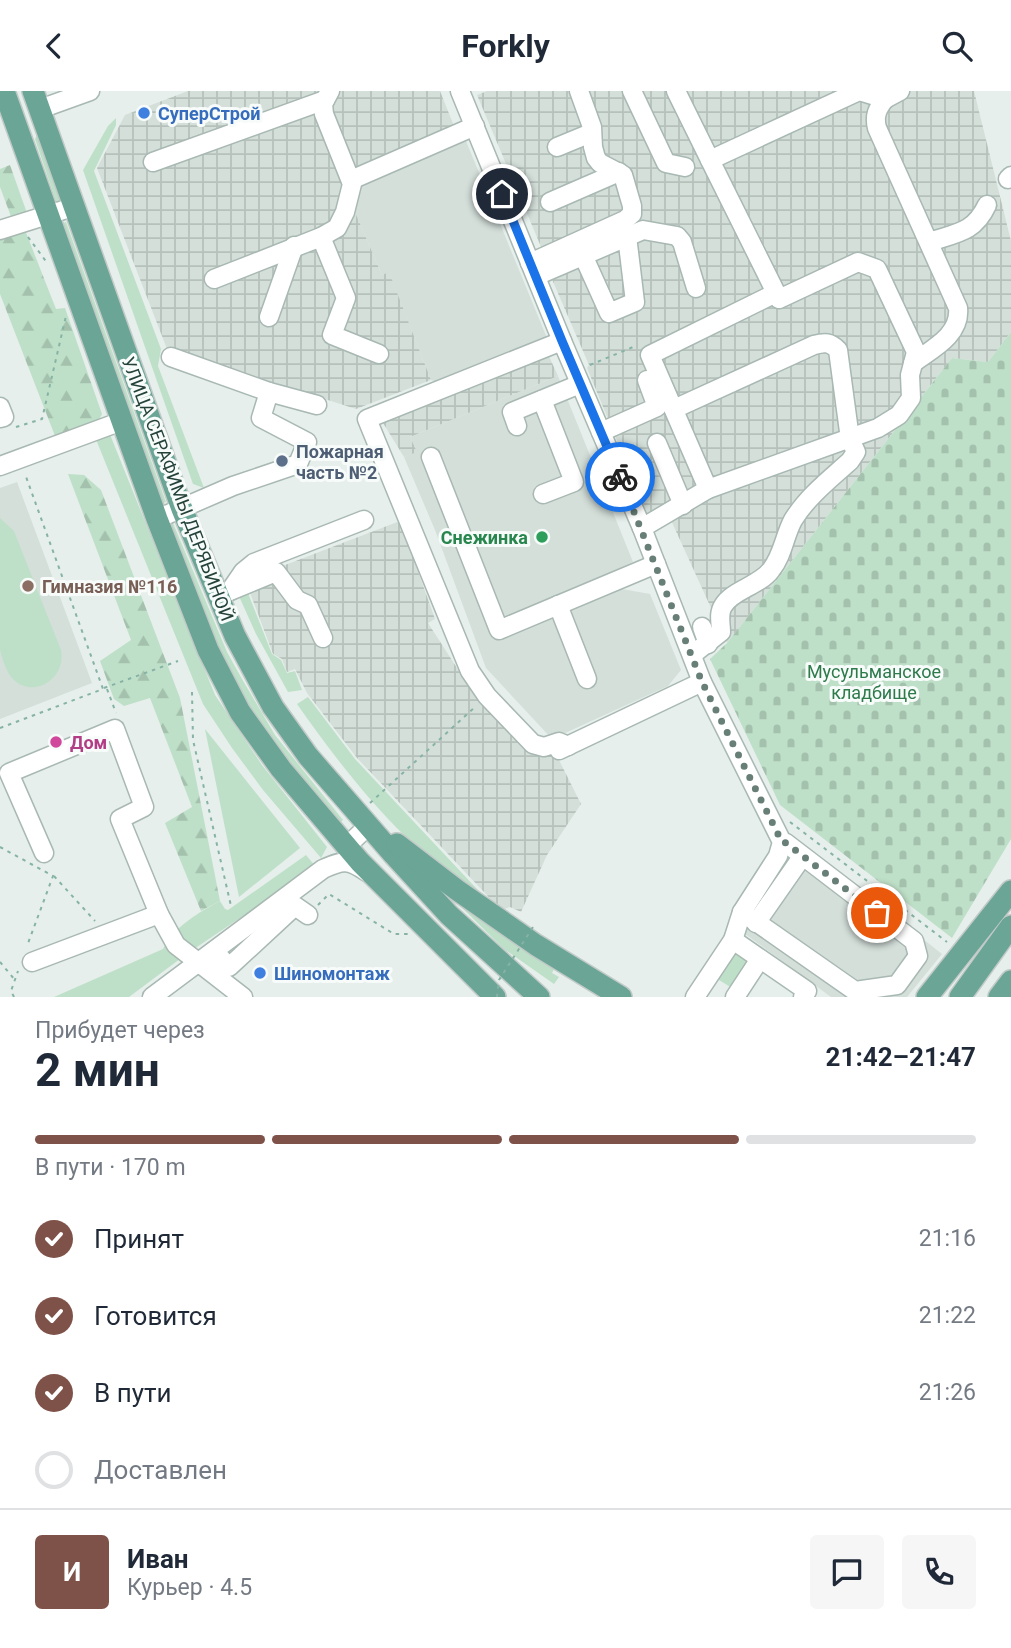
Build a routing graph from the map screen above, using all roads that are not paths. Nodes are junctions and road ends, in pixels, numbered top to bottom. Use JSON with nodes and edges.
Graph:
{"nodes":[{"id":1,"x":4,"y":91,"type":"edge"},
{"id":2,"x":90,"y":91,"type":"edge"},
{"id":3,"x":579,"y":91,"type":"edge"},
{"id":4,"x":632,"y":91,"type":"edge"},
{"id":5,"x":676,"y":91,"type":"edge"},
{"id":6,"x":464,"y":92,"type":"edge"},
{"id":7,"x":327,"y":95,"type":"edge"},
{"id":8,"x":892,"y":95,"type":"edge"},
{"id":9,"x":37,"y":100,"type":"edge"},
{"id":10,"x":8,"y":123,"type":"edge"},
{"id":11,"x":475,"y":126,"type":"junction"},
{"id":12,"x":591,"y":133,"type":"junction"},
{"id":13,"x":557,"y":147,"type":"dead end"},
{"id":14,"x":710,"y":160,"type":"junction"},
{"id":15,"x":153,"y":162,"type":"dead end"},
{"id":16,"x":685,"y":167,"type":"dead end"},
{"id":17,"x":619,"y":172,"type":"junction"},
{"id":18,"x":351,"y":180,"type":"junction"},
{"id":19,"x":550,"y":202,"type":"dead end"},
{"id":20,"x":986,"y":205,"type":"dead end"},
{"id":21,"x":73,"y":207,"type":"junction"},
{"id":22,"x":48,"y":215,"type":"junction"},
{"id":23,"x":3,"y":229,"type":"edge"},
{"id":24,"x":627,"y":236,"type":"junction"},
{"id":25,"x":321,"y":237,"type":"junction"},
{"id":26,"x":929,"y":242,"type":"junction"},
{"id":27,"x":294,"y":246,"type":"junction"},
{"id":28,"x":583,"y":255,"type":"junction"},
{"id":29,"x":533,"y":270,"type":"junction"},
{"id":30,"x":214,"y":279,"type":"dead end"},
{"id":31,"x":696,"y":288,"type":"dead end"},
{"id":32,"x":776,"y":293,"type":"junction"},
{"id":33,"x":269,"y":317,"type":"dead end"},
{"id":34,"x":562,"y":341,"type":"junction"},
{"id":35,"x":379,"y":354,"type":"dead end"},
{"id":36,"x":171,"y":357,"type":"dead end"},
{"id":37,"x":913,"y":363,"type":"junction"},
{"id":38,"x":647,"y":380,"type":"dead end"},
{"id":39,"x":580,"y":384,"type":"junction"},
{"id":40,"x":269,"y":392,"type":"junction"},
{"id":41,"x":542,"y":400,"type":"junction"},
{"id":42,"x":317,"y":405,"type":"dead end"},
{"id":43,"x":674,"y":409,"type":"junction"},
{"id":44,"x":122,"y":421,"type":"junction"},
{"id":45,"x":517,"y":426,"type":"dead end"},
{"id":46,"x":601,"y":432,"type":"junction"},
{"id":47,"x":850,"y":439,"type":"junction"},
{"id":48,"x":657,"y":443,"type":"dead end"},
{"id":49,"x":431,"y":457,"type":"dead end"},
{"id":50,"x":0,"y":466,"type":"edge"},
{"id":51,"x":708,"y":489,"type":"junction"},
{"id":52,"x":544,"y":494,"type":"dead end"},
{"id":53,"x":683,"y":505,"type":"junction"},
{"id":54,"x":181,"y":509,"type":"junction"},
{"id":55,"x":157,"y":519,"type":"junction"},
{"id":56,"x":364,"y":520,"type":"dead end"},
{"id":57,"x":642,"y":528,"type":"junction"},
{"id":58,"x":656,"y":564,"type":"junction"},
{"id":59,"x":224,"y":593,"type":"junction"},
{"id":60,"x":558,"y":605,"type":"junction"},
{"id":61,"x":323,"y":638,"type":"dead end"},
{"id":62,"x":692,"y":655,"type":"junction"},
{"id":63,"x":587,"y":678,"type":"dead end"},
{"id":64,"x":702,"y":682,"type":"junction"},
{"id":65,"x":4,"y":775,"type":"edge"},
{"id":66,"x":369,"y":820,"type":"junction"},
{"id":67,"x":327,"y":824,"type":"junction"},
{"id":68,"x":782,"y":842,"type":"junction"},
{"id":69,"x":347,"y":846,"type":"junction"},
{"id":70,"x":44,"y":853,"type":"dead end"},
{"id":71,"x":802,"y":856,"type":"junction"},
{"id":72,"x":323,"y":869,"type":"junction"},
{"id":73,"x":375,"y":877,"type":"junction"},
{"id":74,"x":1011,"y":891,"type":"edge"},
{"id":75,"x":159,"y":914,"type":"junction"},
{"id":76,"x":308,"y":915,"type":"road end"},
{"id":77,"x":749,"y":918,"type":"junction"},
{"id":78,"x":1011,"y":926,"type":"edge"},
{"id":79,"x":733,"y":940,"type":"junction"},
{"id":80,"x":215,"y":951,"type":"junction"},
{"id":81,"x":760,"y":959,"type":"junction"},
{"id":82,"x":26,"y":961,"type":"road end"},
{"id":83,"x":198,"y":963,"type":"junction"},
{"id":84,"x":706,"y":981,"type":"junction"},
{"id":85,"x":1011,"y":981,"type":"edge"},
{"id":86,"x":152,"y":997,"type":"edge"},
{"id":87,"x":243,"y":997,"type":"edge"},
{"id":88,"x":496,"y":997,"type":"edge"},
{"id":89,"x":539,"y":997,"type":"edge"},
{"id":90,"x":621,"y":997,"type":"edge"},
{"id":91,"x":695,"y":997,"type":"edge"},
{"id":92,"x":733,"y":997,"type":"edge"},
{"id":93,"x":803,"y":997,"type":"edge"},
{"id":94,"x":927,"y":997,"type":"edge"},
{"id":95,"x":960,"y":997,"type":"edge"},
{"id":96,"x":999,"y":997,"type":"edge"}],
"edges":[{"from":1,"to":10,"type":"main road","name":"УЛИЦА СЕРАФИМЫ ДЕРЯБИНОЙ"},
{"from":2,"to":9,"type":"street"},
{"from":3,"to":12,"type":"street"},
{"from":4,"to":16,"type":"street"},
{"from":5,"to":14,"type":"street"},
{"from":6,"to":11,"type":"street"},
{"from":7,"to":15,"type":"street"},
{"from":7,"to":18,"type":"street"},
{"from":8,"to":14,"type":"street"},
{"from":8,"to":26,"type":"street"},
{"from":9,"to":10,"type":"main road"},
{"from":9,"to":21,"type":"main road","name":"УЛИЦА СЕРАФИМЫ ДЕРЯБИНОЙ"},
{"from":10,"to":22,"type":"main road","name":"УЛИЦА СЕРАФИМЫ ДЕРЯБИНОЙ"},
{"from":11,"to":18,"type":"street"},
{"from":11,"to":29,"type":"street"},
{"from":12,"to":13,"type":"street"},
{"from":12,"to":17,"type":"street"},
{"from":14,"to":32,"type":"street"},
{"from":17,"to":19,"type":"street"},
{"from":17,"to":29,"type":"street"},
{"from":18,"to":25,"type":"street"},
{"from":20,"to":26,"type":"street"},
{"from":21,"to":22,"type":"street"},
{"from":21,"to":54,"type":"main road","name":"УЛИЦА СЕРАФИМЫ ДЕРЯБИНОЙ"},
{"from":22,"to":23,"type":"street"},
{"from":22,"to":44,"type":"main road","name":"УЛИЦА СЕРАФИМЫ ДЕРЯБИНОЙ"},
{"from":24,"to":28,"type":"street"},
{"from":24,"to":28,"type":"street"},
{"from":24,"to":31,"type":"street"},
{"from":25,"to":27,"type":"street"},
{"from":25,"to":35,"type":"street"},
{"from":26,"to":37,"type":"street"},
{"from":27,"to":30,"type":"street"},
{"from":27,"to":33,"type":"street"},
{"from":28,"to":29,"type":"street"},
{"from":29,"to":34,"type":"street"},
{"from":32,"to":37,"type":"street"},
{"from":32,"to":43,"type":"street"},
{"from":34,"to":39,"type":"street"},
{"from":34,"to":64,"type":"street"},
{"from":36,"to":40,"type":"street"},
{"from":37,"to":47,"type":"street"},
{"from":38,"to":46,"type":"street"},
{"from":39,"to":41,"type":"street"},
{"from":39,"to":46,"type":"street"},
{"from":40,"to":42,"type":"street"},
{"from":40,"to":54,"type":"street"},
{"from":41,"to":45,"type":"street"},
{"from":41,"to":52,"type":"street"},
{"from":43,"to":47,"type":"street"},
{"from":43,"to":51,"type":"street"},
{"from":44,"to":50,"type":"street"},
{"from":44,"to":55,"type":"main road","name":"УЛИЦА СЕРАФИМЫ ДЕРЯБИНОЙ"},
{"from":46,"to":57,"type":"street"},
{"from":47,"to":51,"type":"street"},
{"from":47,"to":62,"type":"street"},
{"from":48,"to":53,"type":"street"},
{"from":49,"to":60,"type":"street"},
{"from":51,"to":53,"type":"street"},
{"from":53,"to":57,"type":"street"},
{"from":54,"to":55,"type":"street"},
{"from":54,"to":59,"type":"main road","name":"УЛИЦА СЕРАФИМЫ ДЕРЯБИНОЙ"},
{"from":55,"to":67,"type":"main road","name":"УЛИЦА СЕРАФИМЫ ДЕРЯБИНОЙ"},
{"from":56,"to":59,"type":"street"},
{"from":57,"to":58,"type":"street"},
{"from":58,"to":60,"type":"street"},
{"from":58,"to":62,"type":"street"},
{"from":59,"to":61,"type":"street"},
{"from":59,"to":66,"type":"main road","name":"УЛИЦА СЕРАФИМЫ ДЕРЯБИНОЙ"},
{"from":60,"to":63,"type":"street"},
{"from":62,"to":64,"type":"street"},
{"from":64,"to":68,"type":"street"},
{"from":65,"to":70,"type":"street"},
{"from":65,"to":75,"type":"street"},
{"from":66,"to":69,"type":"street"},
{"from":66,"to":89,"type":"main road","name":"УЛИЦА СЕРАФИМЫ ДЕРЯБИНОЙ"},
{"from":66,"to":90,"type":"main road"},
{"from":67,"to":69,"type":"main road","name":"УЛИЦА СЕРАФИМЫ ДЕРЯБИНОЙ"},
{"from":67,"to":72,"type":"street"},
{"from":68,"to":71,"type":"street"},
{"from":68,"to":77,"type":"street"},
{"from":69,"to":73,"type":"main road","name":"УЛИЦА СЕРАФИМЫ ДЕРЯБИНОЙ"},
{"from":71,"to":77,"type":"street"},
{"from":71,"to":77,"type":"street"},
{"from":72,"to":73,"type":"street"},
{"from":72,"to":80,"type":"street"},
{"from":73,"to":88,"type":"main road","name":"УЛИЦА СЕРАФИМЫ ДЕРЯБИНОЙ"},
{"from":74,"to":94,"type":"main road"},
{"from":75,"to":82,"type":"street"},
{"from":75,"to":83,"type":"street"},
{"from":76,"to":80,"type":"street"},
{"from":77,"to":79,"type":"street"},
{"from":78,"to":95,"type":"main road"},
{"from":79,"to":81,"type":"street"},
{"from":79,"to":84,"type":"street"},
{"from":80,"to":83,"type":"street"},
{"from":81,"to":92,"type":"street"},
{"from":81,"to":93,"type":"street"},
{"from":83,"to":86,"type":"street"},
{"from":83,"to":87,"type":"street"},
{"from":84,"to":91,"type":"street"},
{"from":84,"to":92,"type":"street"},
{"from":85,"to":96,"type":"main road"}]}
